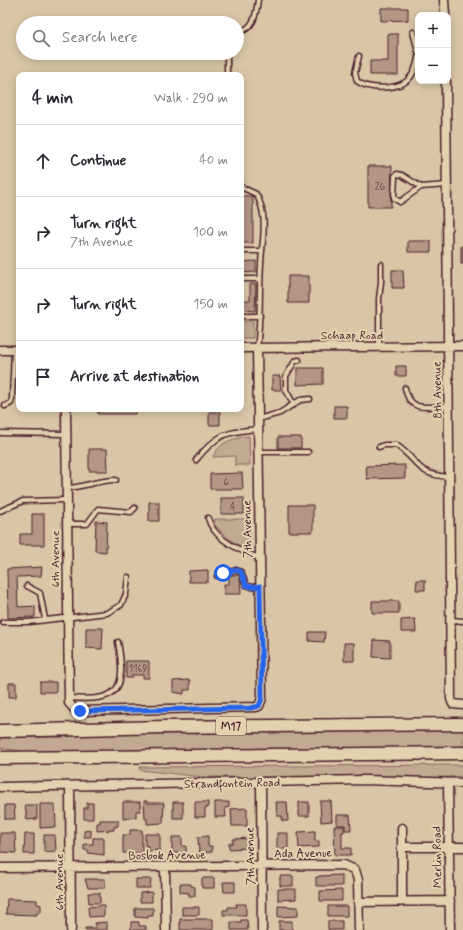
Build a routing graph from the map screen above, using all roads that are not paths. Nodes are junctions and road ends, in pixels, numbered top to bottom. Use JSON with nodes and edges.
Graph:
{"nodes":[{"id":1,"x":258,"y":0,"type":"edge"},
{"id":2,"x":444,"y":0,"type":"edge"},
{"id":3,"x":445,"y":12,"type":"edge"},
{"id":4,"x":244,"y":31,"type":"edge"},
{"id":5,"x":413,"y":32,"type":"dead end"},
{"id":6,"x":417,"y":48,"type":"edge"},
{"id":7,"x":359,"y":56,"type":"dead end"},
{"id":8,"x":227,"y":60,"type":"edge"},
{"id":9,"x":415,"y":67,"type":"edge"},
{"id":10,"x":227,"y":72,"type":"edge"},
{"id":11,"x":446,"y":84,"type":"edge"},
{"id":12,"x":447,"y":185,"type":"junction"},
{"id":13,"x":421,"y":187,"type":"junction"},
{"id":14,"x":244,"y":188,"type":"edge"},
{"id":15,"x":244,"y":251,"type":"edge"},
{"id":16,"x":262,"y":251,"type":"junction"},
{"id":17,"x":381,"y":264,"type":"dead end"},
{"id":18,"x":244,"y":279,"type":"edge"},
{"id":19,"x":260,"y":279,"type":"junction"},
{"id":20,"x":244,"y":316,"type":"edge"},
{"id":21,"x":260,"y":316,"type":"junction"},
{"id":22,"x":379,"y":346,"type":"junction"},
{"id":23,"x":449,"y":346,"type":"junction"},
{"id":24,"x":463,"y":346,"type":"edge"},
{"id":25,"x":244,"y":348,"type":"edge"},
{"id":26,"x":257,"y":348,"type":"junction"},
{"id":27,"x":0,"y":350,"type":"edge"},
{"id":28,"x":16,"y":350,"type":"edge"},
{"id":29,"x":299,"y":360,"type":"dead end"},
{"id":30,"x":405,"y":388,"type":"dead end"},
{"id":31,"x":310,"y":399,"type":"dead end"},
{"id":32,"x":294,"y":405,"type":"junction"},
{"id":33,"x":5,"y":406,"type":"dead end"},
{"id":34,"x":450,"y":406,"type":"junction"},
{"id":35,"x":66,"y":412,"type":"edge"},
{"id":36,"x":258,"y":419,"type":"junction"},
{"id":37,"x":258,"y":429,"type":"junction"},
{"id":38,"x":0,"y":433,"type":"edge"},
{"id":39,"x":66,"y":434,"type":"junction"},
{"id":40,"x":379,"y":447,"type":"dead end"},
{"id":41,"x":258,"y":452,"type":"junction"},
{"id":42,"x":308,"y":452,"type":"dead end"},
{"id":43,"x":196,"y":460,"type":"dead end"},
{"id":44,"x":450,"y":477,"type":"junction"},
{"id":45,"x":116,"y":480,"type":"dead end"},
{"id":46,"x":67,"y":488,"type":"junction"},
{"id":47,"x":67,"y":500,"type":"junction"},
{"id":48,"x":135,"y":508,"type":"dead end"},
{"id":49,"x":0,"y":511,"type":"edge"},
{"id":50,"x":208,"y":518,"type":"dead end"},
{"id":51,"x":67,"y":524,"type":"junction"},
{"id":52,"x":260,"y":558,"type":"junction"},
{"id":53,"x":217,"y":576,"type":"dead end"},
{"id":54,"x":128,"y":577,"type":"dead end"},
{"id":55,"x":27,"y":586,"type":"dead end"},
{"id":56,"x":260,"y":586,"type":"junction"},
{"id":57,"x":68,"y":616,"type":"junction"},
{"id":58,"x":45,"y":619,"type":"junction"},
{"id":59,"x":450,"y":620,"type":"junction"},
{"id":60,"x":463,"y":620,"type":"edge"},
{"id":61,"x":3,"y":622,"type":"dead end"},
{"id":62,"x":118,"y":642,"type":"dead end"},
{"id":63,"x":68,"y":698,"type":"junction"},
{"id":64,"x":463,"y":706,"type":"edge"},
{"id":65,"x":72,"y":707,"type":"joint"},
{"id":66,"x":463,"y":724,"type":"edge"},
{"id":67,"x":0,"y":731,"type":"edge"},
{"id":68,"x":463,"y":752,"type":"edge"},
{"id":69,"x":0,"y":758,"type":"edge"},
{"id":70,"x":261,"y":782,"type":"junction"},
{"id":71,"x":463,"y":782,"type":"edge"},
{"id":72,"x":448,"y":783,"type":"junction"},
{"id":73,"x":70,"y":786,"type":"junction"},
{"id":74,"x":0,"y":787,"type":"edge"},
{"id":75,"x":402,"y":828,"type":"dead end"},
{"id":76,"x":402,"y":847,"type":"junction"},
{"id":77,"x":463,"y":847,"type":"edge"},
{"id":78,"x":449,"y":848,"type":"junction"},
{"id":79,"x":263,"y":866,"type":"junction"},
{"id":80,"x":165,"y":867,"type":"junction"},
{"id":81,"x":0,"y":868,"type":"edge"},
{"id":82,"x":71,"y":868,"type":"junction"},
{"id":83,"x":402,"y":901,"type":"junction"},
{"id":84,"x":358,"y":902,"type":"junction"},
{"id":85,"x":450,"y":902,"type":"junction"},
{"id":86,"x":71,"y":930,"type":"edge"},
{"id":87,"x":166,"y":930,"type":"edge"},
{"id":88,"x":262,"y":930,"type":"edge"},
{"id":89,"x":358,"y":930,"type":"edge"},
{"id":90,"x":450,"y":930,"type":"edge"}],
"edges":[{"from":1,"to":4,"type":"lane"},
{"from":2,"to":3,"type":"street"},
{"from":5,"to":6,"type":"lane"},
{"from":7,"to":9,"type":"lane"},
{"from":8,"to":10,"type":"lane"},
{"from":11,"to":12,"type":"street","name":"8th Avenue"},
{"from":12,"to":13,"type":"lane"},
{"from":12,"to":23,"type":"street","name":"8th Avenue"},
{"from":13,"to":13,"type":"lane"},
{"from":14,"to":16,"type":"lane"},
{"from":15,"to":16,"type":"lane"},
{"from":16,"to":19,"type":"lane"},
{"from":17,"to":22,"type":"lane"},
{"from":18,"to":19,"type":"lane"},
{"from":19,"to":21,"type":"lane"},
{"from":20,"to":21,"type":"lane"},
{"from":21,"to":26,"type":"lane"},
{"from":22,"to":23,"type":"street","name":"Schaap Road"},
{"from":22,"to":26,"type":"street","name":"Schaap Road"},
{"from":23,"to":24,"type":"street","name":"Schaap Road"},
{"from":23,"to":34,"type":"street","name":"8th Avenue"},
{"from":25,"to":26,"type":"street","name":"Schaap Road"},
{"from":26,"to":36,"type":"street","name":"7th Avenue"},
{"from":27,"to":28,"type":"street"},
{"from":28,"to":33,"type":"lane"},
{"from":29,"to":32,"type":"lane"},
{"from":30,"to":34,"type":"lane"},
{"from":31,"to":32,"type":"lane"},
{"from":32,"to":36,"type":"lane"},
{"from":34,"to":44,"type":"street","name":"8th Avenue"},
{"from":35,"to":39,"type":"street","name":"6th Avenue"},
{"from":36,"to":37,"type":"street","name":"7th Avenue"},
{"from":37,"to":41,"type":"street","name":"7th Avenue"},
{"from":37,"to":43,"type":"lane"},
{"from":38,"to":39,"type":"lane"},
{"from":39,"to":46,"type":"street","name":"6th Avenue"},
{"from":40,"to":44,"type":"lane"},
{"from":41,"to":42,"type":"lane"},
{"from":41,"to":52,"type":"street","name":"7th Avenue"},
{"from":44,"to":59,"type":"street","name":"8th Avenue"},
{"from":45,"to":46,"type":"lane"},
{"from":46,"to":47,"type":"street","name":"6th Avenue"},
{"from":47,"to":49,"type":"lane"},
{"from":47,"to":51,"type":"street","name":"6th Avenue"},
{"from":48,"to":51,"type":"lane"},
{"from":50,"to":52,"type":"lane"},
{"from":51,"to":57,"type":"street","name":"6th Avenue"},
{"from":52,"to":56,"type":"street","name":"7th Avenue"},
{"from":53,"to":56,"type":"lane"},
{"from":54,"to":57,"type":"lane"},
{"from":55,"to":58,"type":"lane"},
{"from":56,"to":65,"type":"street","name":"7th Avenue"},
{"from":57,"to":58,"type":"lane"},
{"from":57,"to":63,"type":"street","name":"6th Avenue"},
{"from":58,"to":61,"type":"lane"},
{"from":59,"to":60,"type":"lane"},
{"from":59,"to":64,"type":"street","name":"8th Avenue"},
{"from":62,"to":63,"type":"lane"},
{"from":63,"to":65,"type":"street","name":"6th Avenue"},
{"from":66,"to":67,"type":"main road","number":"M17"},
{"from":68,"to":69,"type":"main road"},
{"from":70,"to":72,"type":"street","name":"Strandfontein Road"},
{"from":70,"to":73,"type":"street","name":"Strandfontein Road"},
{"from":70,"to":79,"type":"street","name":"7th Avenue"},
{"from":71,"to":72,"type":"street","name":"Strandfontein Road"},
{"from":72,"to":78,"type":"street","name":"Merlin Road"},
{"from":73,"to":74,"type":"street","name":"Strandfontein Road"},
{"from":73,"to":82,"type":"street","name":"6th Avenue"},
{"from":75,"to":76,"type":"street"},
{"from":76,"to":78,"type":"street"},
{"from":76,"to":83,"type":"street"},
{"from":77,"to":78,"type":"street"},
{"from":78,"to":85,"type":"street","name":"Merlin Road"},
{"from":79,"to":80,"type":"street","name":"Bosbok Avenue"},
{"from":79,"to":84,"type":"street","name":"Ada Avenue"},
{"from":79,"to":88,"type":"street","name":"7th Avenue"},
{"from":80,"to":82,"type":"street","name":"Bosbok Avenue"},
{"from":80,"to":87,"type":"street"},
{"from":81,"to":82,"type":"street","name":"Bosbok Avenue"},
{"from":82,"to":86,"type":"street","name":"6th Avenue"},
{"from":83,"to":84,"type":"street"},
{"from":83,"to":85,"type":"street"},
{"from":84,"to":89,"type":"street","name":"Ada Avenue"},
{"from":85,"to":90,"type":"street","name":"Merlin Road"}]}
